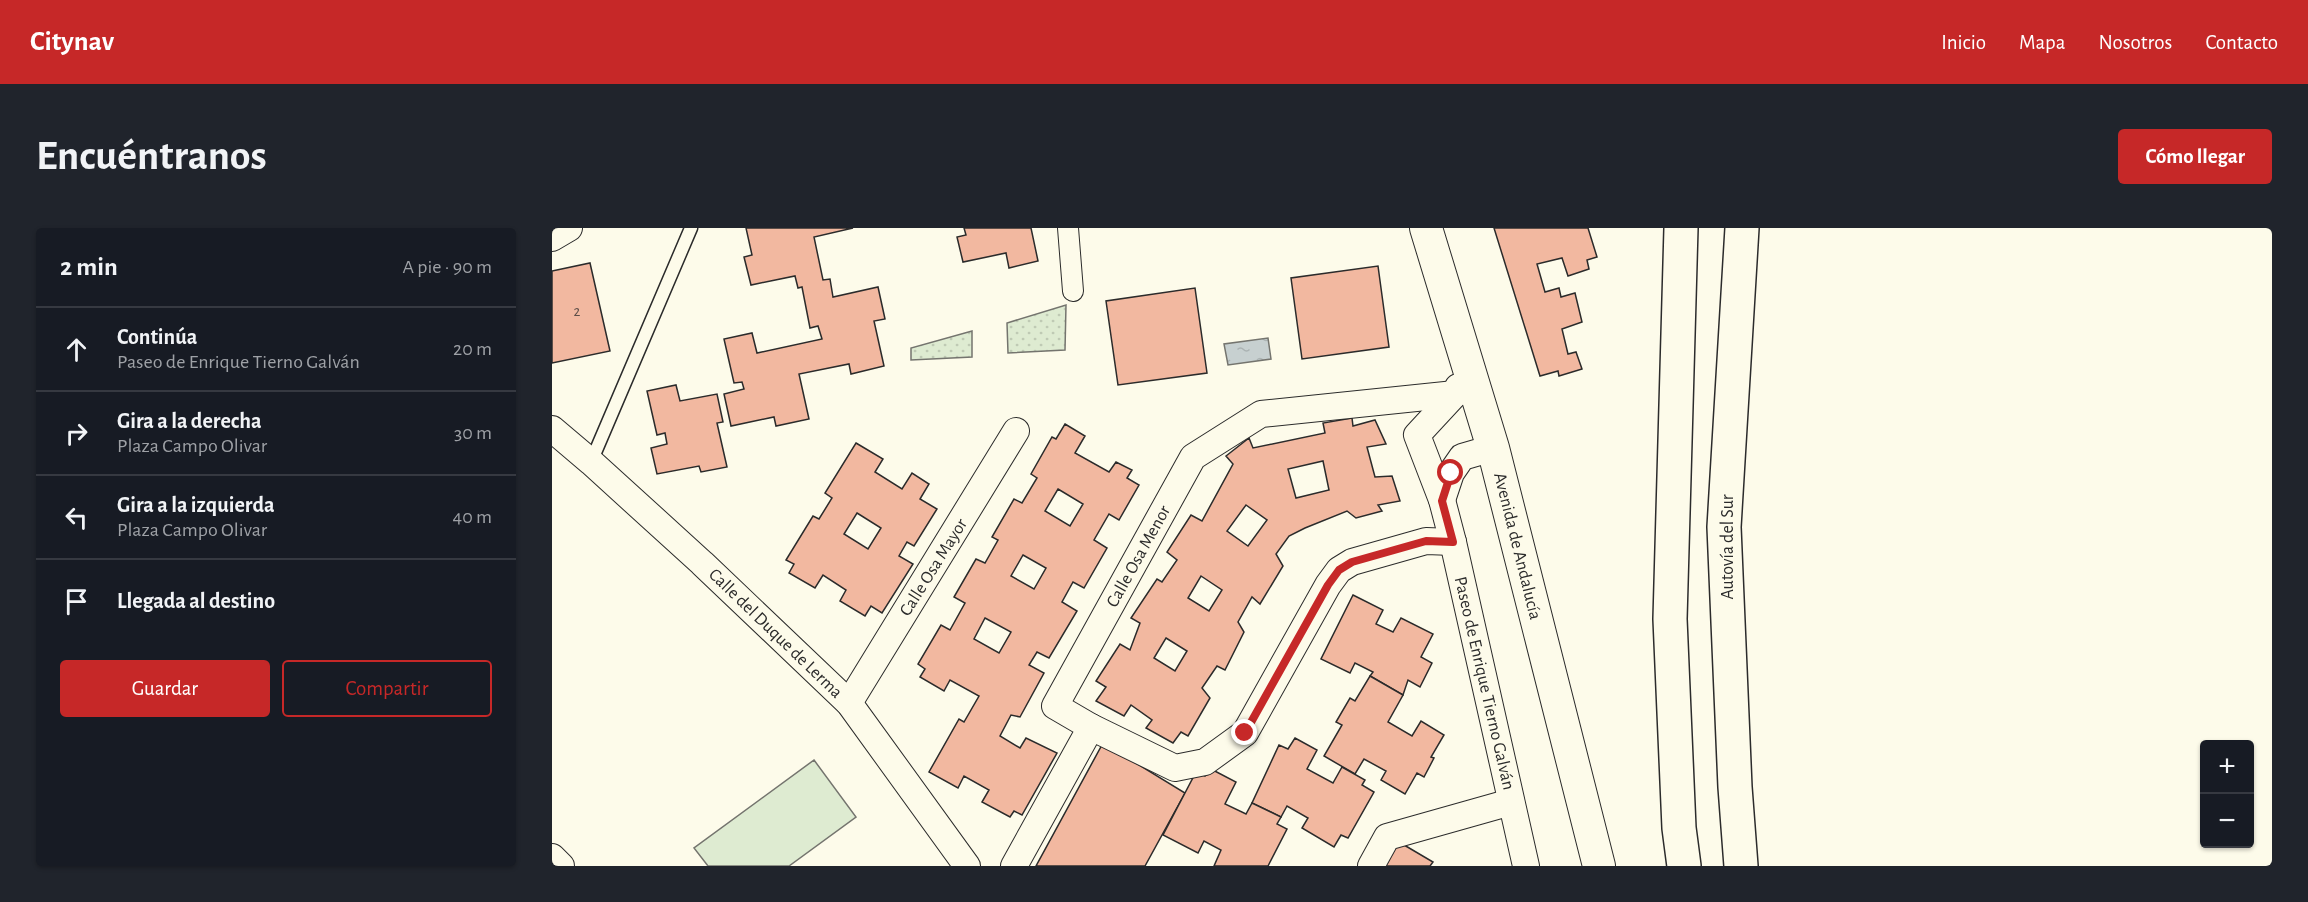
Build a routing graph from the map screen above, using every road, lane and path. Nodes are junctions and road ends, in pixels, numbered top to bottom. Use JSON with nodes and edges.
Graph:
{"nodes":[{"id":1,"x":569,"y":228,"type":"edge"},
{"id":2,"x":691,"y":228,"type":"edge"},
{"id":3,"x":1068,"y":228,"type":"edge"},
{"id":4,"x":1426,"y":228,"type":"edge"},
{"id":5,"x":1681,"y":228,"type":"edge"},
{"id":6,"x":1742,"y":228,"type":"edge"},
{"id":7,"x":552,"y":238,"type":"edge"},
{"id":8,"x":1073,"y":291,"type":"dead end"},
{"id":9,"x":1468,"y":365,"type":"junction"},
{"id":10,"x":1455,"y":394,"type":"junction"},
{"id":11,"x":1397,"y":400,"type":"junction"},
{"id":12,"x":552,"y":429,"type":"edge"},
{"id":13,"x":1016,"y":431,"type":"dead end"},
{"id":14,"x":1418,"y":435,"type":"junction"},
{"id":15,"x":1493,"y":448,"type":"junction"},
{"id":16,"x":591,"y":462,"type":"junction"},
{"id":17,"x":1442,"y":501,"type":"junction"},
{"id":18,"x":1453,"y":542,"type":"junction"},
{"id":19,"x":849,"y":703,"type":"junction"},
{"id":20,"x":1091,"y":727,"type":"junction"},
{"id":21,"x":1511,"y":802,"type":"junction"},
{"id":22,"x":552,"y":856,"type":"edge"},
{"id":23,"x":561,"y":866,"type":"edge"},
{"id":24,"x":967,"y":866,"type":"edge"},
{"id":25,"x":1014,"y":866,"type":"edge"},
{"id":26,"x":1371,"y":866,"type":"edge"},
{"id":27,"x":1526,"y":866,"type":"edge"},
{"id":28,"x":1599,"y":866,"type":"edge"},
{"id":29,"x":1684,"y":866,"type":"edge"},
{"id":30,"x":1741,"y":866,"type":"edge"}],
"edges":[{"from":1,"to":7,"type":"street"},
{"from":2,"to":16,"type":"lane"},
{"from":3,"to":8,"type":"street"},
{"from":4,"to":9,"type":"street","name":"Avenida de Andalucía"},
{"from":5,"to":29,"type":"highway"},
{"from":6,"to":30,"type":"highway","name":"Autovía del Sur"},
{"from":9,"to":10,"type":"street"},
{"from":9,"to":15,"type":"street","name":"Avenida de Andalucía"},
{"from":10,"to":11,"type":"street"},
{"from":10,"to":14,"type":"street"},
{"from":11,"to":14,"type":"street"},
{"from":11,"to":20,"type":"street","name":"Calle Osa Menor"},
{"from":12,"to":16,"type":"street","name":"Calle del Duque de Lerma"},
{"from":13,"to":19,"type":"street","name":"Calle Osa Mayor"},
{"from":14,"to":17,"type":"street","name":"Paseo de Enrique Tierno Galván"},
{"from":15,"to":17,"type":"street"},
{"from":15,"to":28,"type":"street","name":"Avenida de Andalucía"},
{"from":16,"to":19,"type":"street","name":"Calle del Duque de Lerma"},
{"from":17,"to":18,"type":"street","name":"Paseo de Enrique Tierno Galván"},
{"from":18,"to":20,"type":"street"},
{"from":18,"to":21,"type":"street","name":"Paseo de Enrique Tierno Galván"},
{"from":19,"to":24,"type":"street","name":"Calle del Duque de Lerma"},
{"from":20,"to":25,"type":"street"},
{"from":21,"to":26,"type":"street"},
{"from":21,"to":27,"type":"street","name":"Paseo de Enrique Tierno Galván"},
{"from":22,"to":23,"type":"street"}]}
